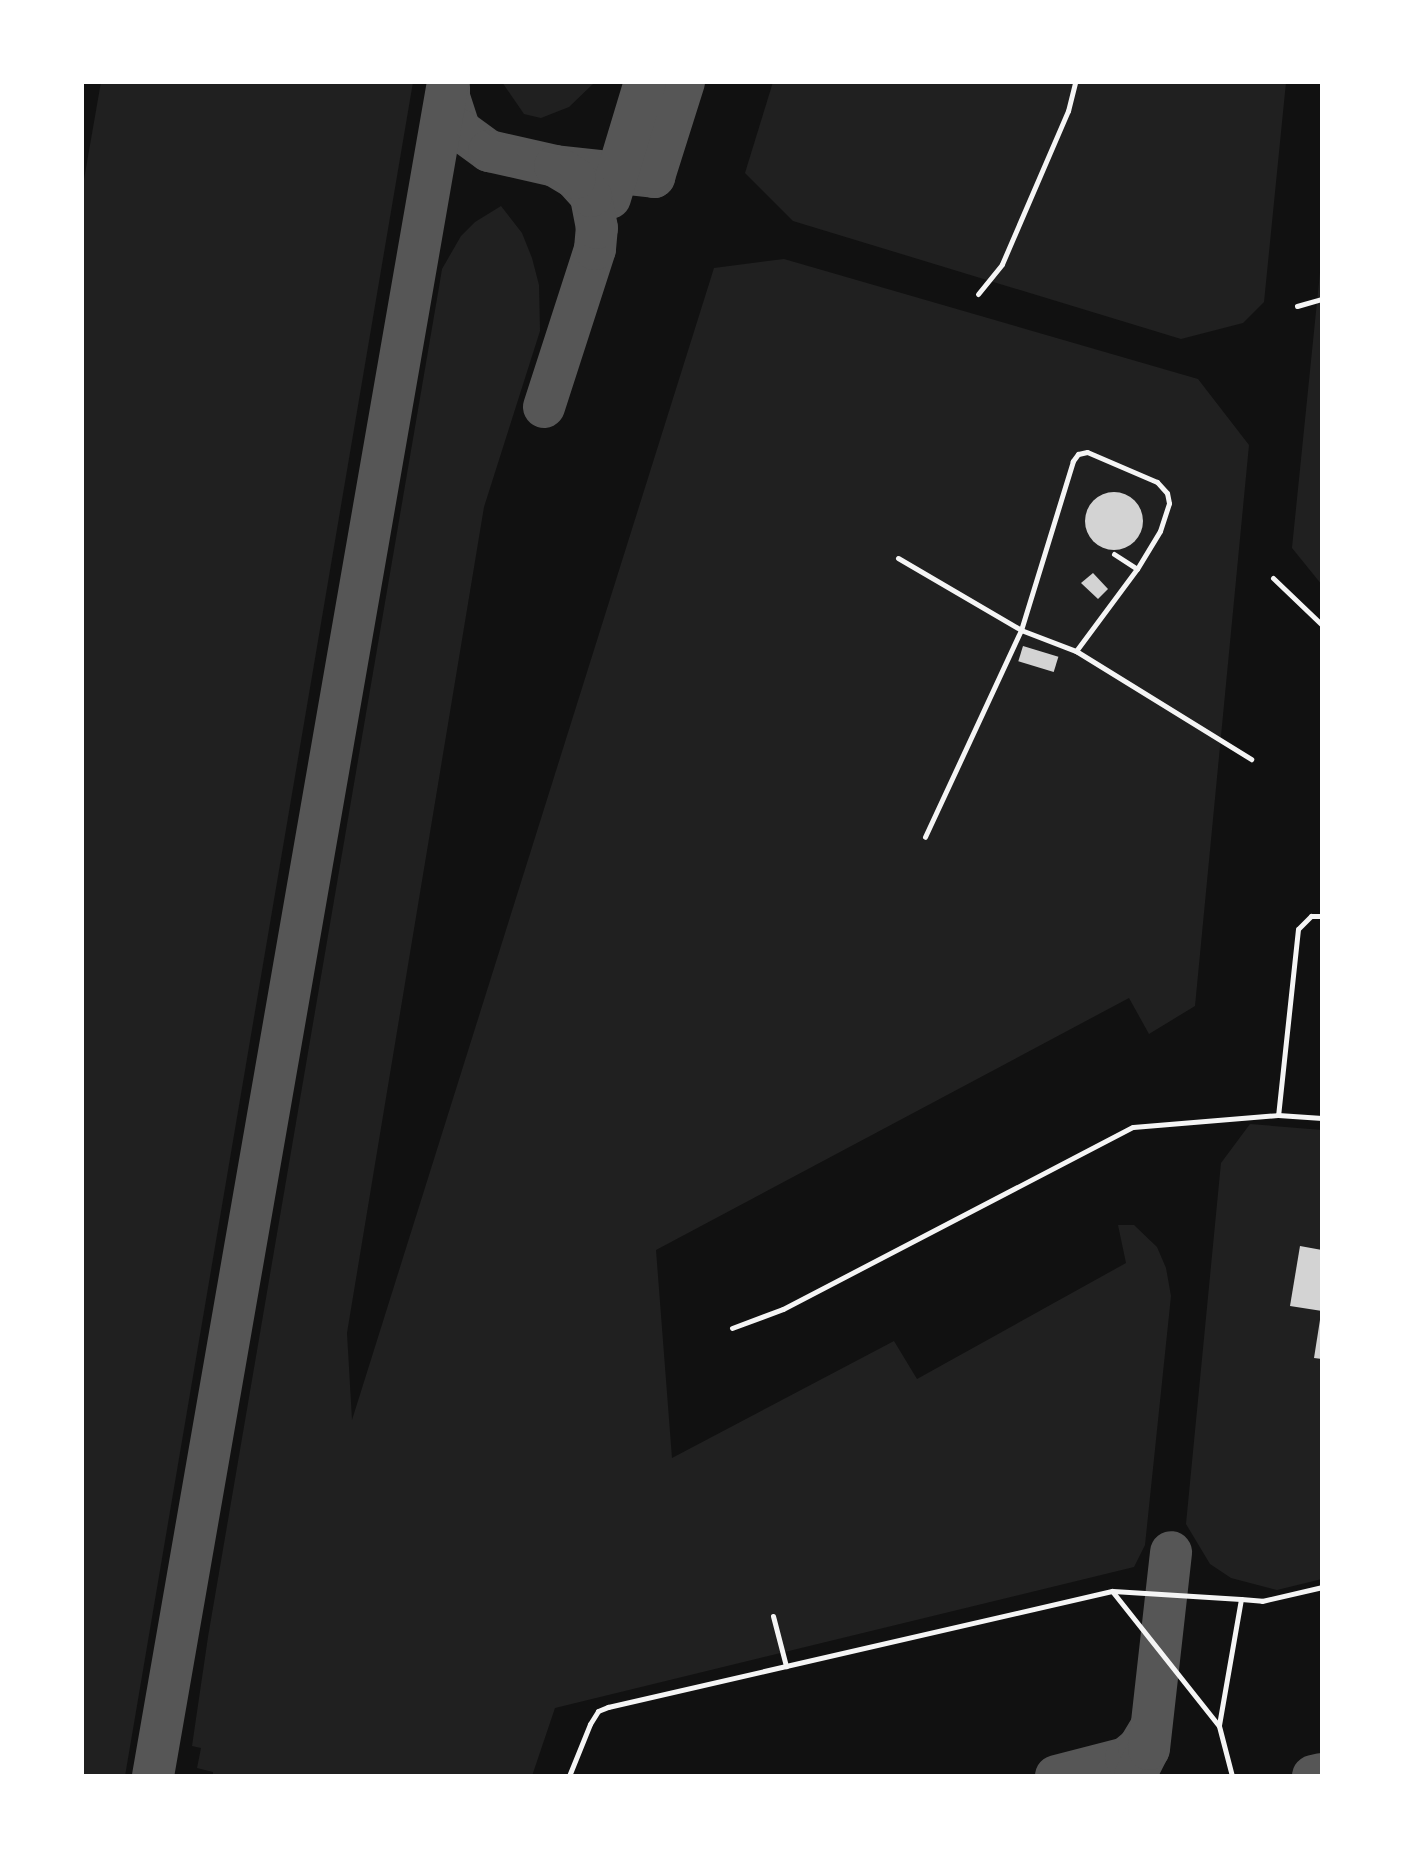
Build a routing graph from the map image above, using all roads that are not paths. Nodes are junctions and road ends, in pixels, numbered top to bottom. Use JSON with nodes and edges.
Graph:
{"nodes":[{"id":1,"x":1075,"y":82,"type":"edge"},
{"id":2,"x":978,"y":294,"type":"dead end"},
{"id":3,"x":1322,"y":299,"type":"edge"},
{"id":4,"x":1297,"y":306,"type":"dead end"},
{"id":5,"x":1114,"y":554,"type":"dead end"},
{"id":6,"x":898,"y":558,"type":"dead end"},
{"id":7,"x":1137,"y":569,"type":"junction"},
{"id":8,"x":1273,"y":578,"type":"dead end"},
{"id":9,"x":1322,"y":625,"type":"edge"},
{"id":10,"x":1021,"y":630,"type":"junction"},
{"id":11,"x":1076,"y":651,"type":"junction"},
{"id":12,"x":1251,"y":759,"type":"dead end"},
{"id":13,"x":925,"y":837,"type":"dead end"},
{"id":14,"x":1322,"y":916,"type":"edge"},
{"id":15,"x":1278,"y":1115,"type":"junction"},
{"id":16,"x":1322,"y":1118,"type":"edge"},
{"id":17,"x":732,"y":1328,"type":"dead end"},
{"id":18,"x":1322,"y":1587,"type":"edge"},
{"id":19,"x":1112,"y":1591,"type":"junction"},
{"id":20,"x":1241,"y":1599,"type":"junction"},
{"id":21,"x":773,"y":1616,"type":"dead end"},
{"id":22,"x":786,"y":1666,"type":"junction"},
{"id":23,"x":1219,"y":1726,"type":"junction"},
{"id":24,"x":569,"y":1776,"type":"edge"},
{"id":25,"x":1232,"y":1776,"type":"edge"}],
"edges":[{"from":1,"to":2,"type":"lane"},
{"from":3,"to":4,"type":"lane"},
{"from":5,"to":7,"type":"lane"},
{"from":6,"to":10,"type":"lane"},
{"from":7,"to":10,"type":"lane"},
{"from":7,"to":11,"type":"lane"},
{"from":8,"to":9,"type":"lane"},
{"from":10,"to":11,"type":"lane"},
{"from":10,"to":13,"type":"lane"},
{"from":11,"to":12,"type":"lane"},
{"from":14,"to":15,"type":"lane"},
{"from":15,"to":16,"type":"lane"},
{"from":15,"to":17,"type":"lane"},
{"from":18,"to":20,"type":"lane"},
{"from":19,"to":20,"type":"lane"},
{"from":19,"to":22,"type":"lane"},
{"from":19,"to":23,"type":"lane"},
{"from":20,"to":23,"type":"lane"},
{"from":21,"to":22,"type":"lane"},
{"from":22,"to":24,"type":"lane"},
{"from":23,"to":25,"type":"lane"}]}
